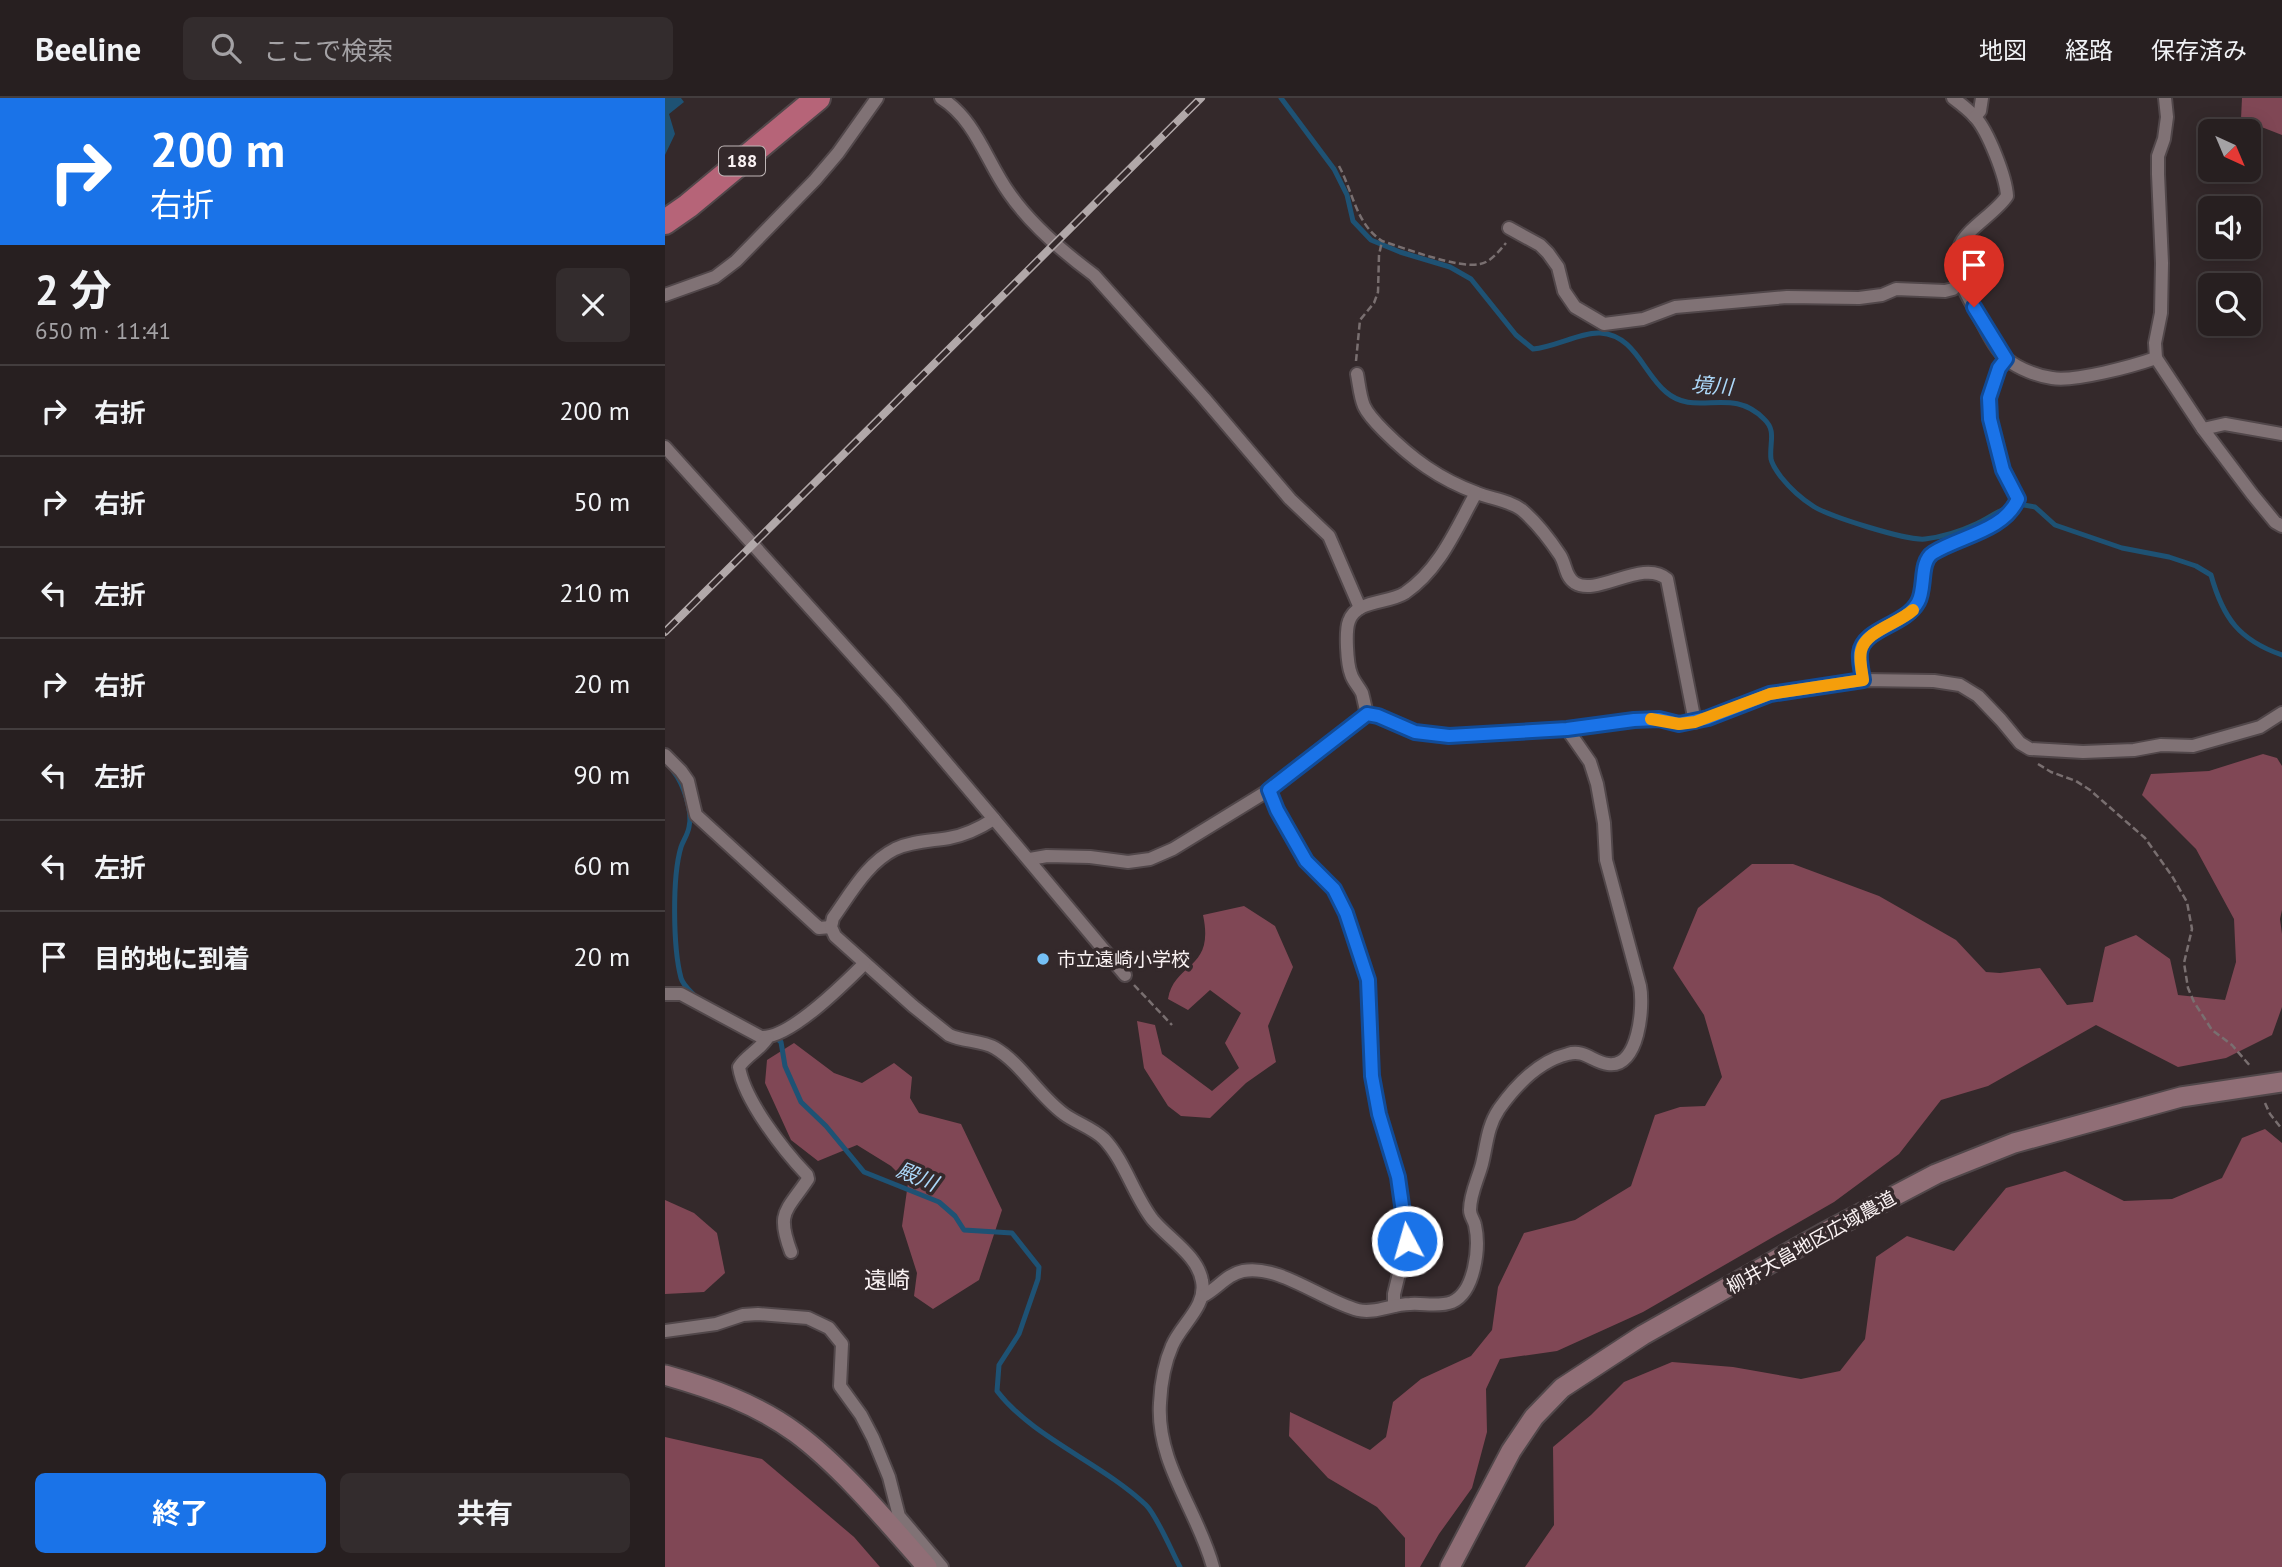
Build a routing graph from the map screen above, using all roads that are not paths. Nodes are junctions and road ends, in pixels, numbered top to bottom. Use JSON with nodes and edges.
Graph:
{"nodes":[{"id":1,"x":818,"y":98,"type":"edge"},
{"id":2,"x":877,"y":98,"type":"edge"},
{"id":3,"x":941,"y":98,"type":"edge"},
{"id":4,"x":1954,"y":98,"type":"edge"},
{"id":5,"x":1982,"y":98,"type":"edge"},
{"id":6,"x":2165,"y":98,"type":"edge"},
{"id":7,"x":1975,"y":117,"type":"junction"},
{"id":8,"x":665,"y":222,"type":"edge"},
{"id":9,"x":1512,"y":230,"type":"road end"},
{"id":10,"x":1960,"y":282,"type":"junction"},
{"id":11,"x":665,"y":295,"type":"edge"},
{"id":12,"x":2156,"y":358,"type":"junction"},
{"id":13,"x":2006,"y":359,"type":"junction"},
{"id":14,"x":1357,"y":374,"type":"road end"},
{"id":15,"x":2203,"y":429,"type":"junction"},
{"id":16,"x":2282,"y":434,"type":"edge"},
{"id":17,"x":665,"y":447,"type":"edge"},
{"id":18,"x":1476,"y":493,"type":"junction"},
{"id":19,"x":2282,"y":526,"type":"edge"},
{"id":20,"x":1360,"y":608,"type":"junction"},
{"id":21,"x":1863,"y":680,"type":"junction"},
{"id":22,"x":2282,"y":713,"type":"edge"},
{"id":23,"x":1367,"y":714,"type":"junction"},
{"id":24,"x":1695,"y":722,"type":"junction"},
{"id":25,"x":1567,"y":729,"type":"junction"},
{"id":26,"x":665,"y":755,"type":"edge"},
{"id":27,"x":1269,"y":790,"type":"junction"},
{"id":28,"x":994,"y":818,"type":"junction"},
{"id":29,"x":1030,"y":859,"type":"junction"},
{"id":30,"x":831,"y":927,"type":"junction"},
{"id":31,"x":864,"y":964,"type":"junction"},
{"id":32,"x":1125,"y":975,"type":"road end"},
{"id":33,"x":665,"y":994,"type":"edge"},
{"id":34,"x":768,"y":1037,"type":"junction"},
{"id":35,"x":2282,"y":1082,"type":"edge"},
{"id":36,"x":790,"y":1251,"type":"dead end"},
{"id":37,"x":1203,"y":1296,"type":"junction"},
{"id":38,"x":1394,"y":1306,"type":"junction"},
{"id":39,"x":665,"y":1331,"type":"edge"},
{"id":40,"x":665,"y":1375,"type":"edge"},
{"id":41,"x":927,"y":1567,"type":"edge"},
{"id":42,"x":942,"y":1567,"type":"edge"},
{"id":43,"x":1213,"y":1567,"type":"edge"},
{"id":44,"x":1450,"y":1567,"type":"edge"}],
"edges":[{"from":1,"to":8,"type":"highway","number":"188"},
{"from":2,"to":11,"type":"street"},
{"from":3,"to":20,"type":"street"},
{"from":4,"to":7,"type":"street"},
{"from":5,"to":7,"type":"street"},
{"from":6,"to":12,"type":"street"},
{"from":7,"to":10,"type":"street"},
{"from":9,"to":10,"type":"street"},
{"from":10,"to":13,"type":"street"},
{"from":12,"to":13,"type":"street"},
{"from":12,"to":15,"type":"street"},
{"from":13,"to":21,"type":"street"},
{"from":14,"to":18,"type":"street"},
{"from":15,"to":16,"type":"street"},
{"from":15,"to":19,"type":"street"},
{"from":17,"to":28,"type":"street"},
{"from":18,"to":20,"type":"street"},
{"from":18,"to":24,"type":"street"},
{"from":20,"to":23,"type":"street"},
{"from":21,"to":22,"type":"street"},
{"from":21,"to":24,"type":"street"},
{"from":23,"to":25,"type":"street"},
{"from":23,"to":27,"type":"street"},
{"from":24,"to":25,"type":"street"},
{"from":25,"to":38,"type":"street"},
{"from":26,"to":30,"type":"street"},
{"from":27,"to":29,"type":"street"},
{"from":27,"to":38,"type":"street"},
{"from":28,"to":29,"type":"street"},
{"from":28,"to":30,"type":"street"},
{"from":29,"to":32,"type":"street"},
{"from":30,"to":31,"type":"street"},
{"from":31,"to":34,"type":"street"},
{"from":31,"to":37,"type":"street"},
{"from":33,"to":34,"type":"street"},
{"from":34,"to":36,"type":"street"},
{"from":35,"to":44,"type":"street","name":"柳井大畠地区広域農道"},
{"from":37,"to":38,"type":"street"},
{"from":37,"to":43,"type":"street"},
{"from":39,"to":42,"type":"street"},
{"from":40,"to":41,"type":"street"}]}
